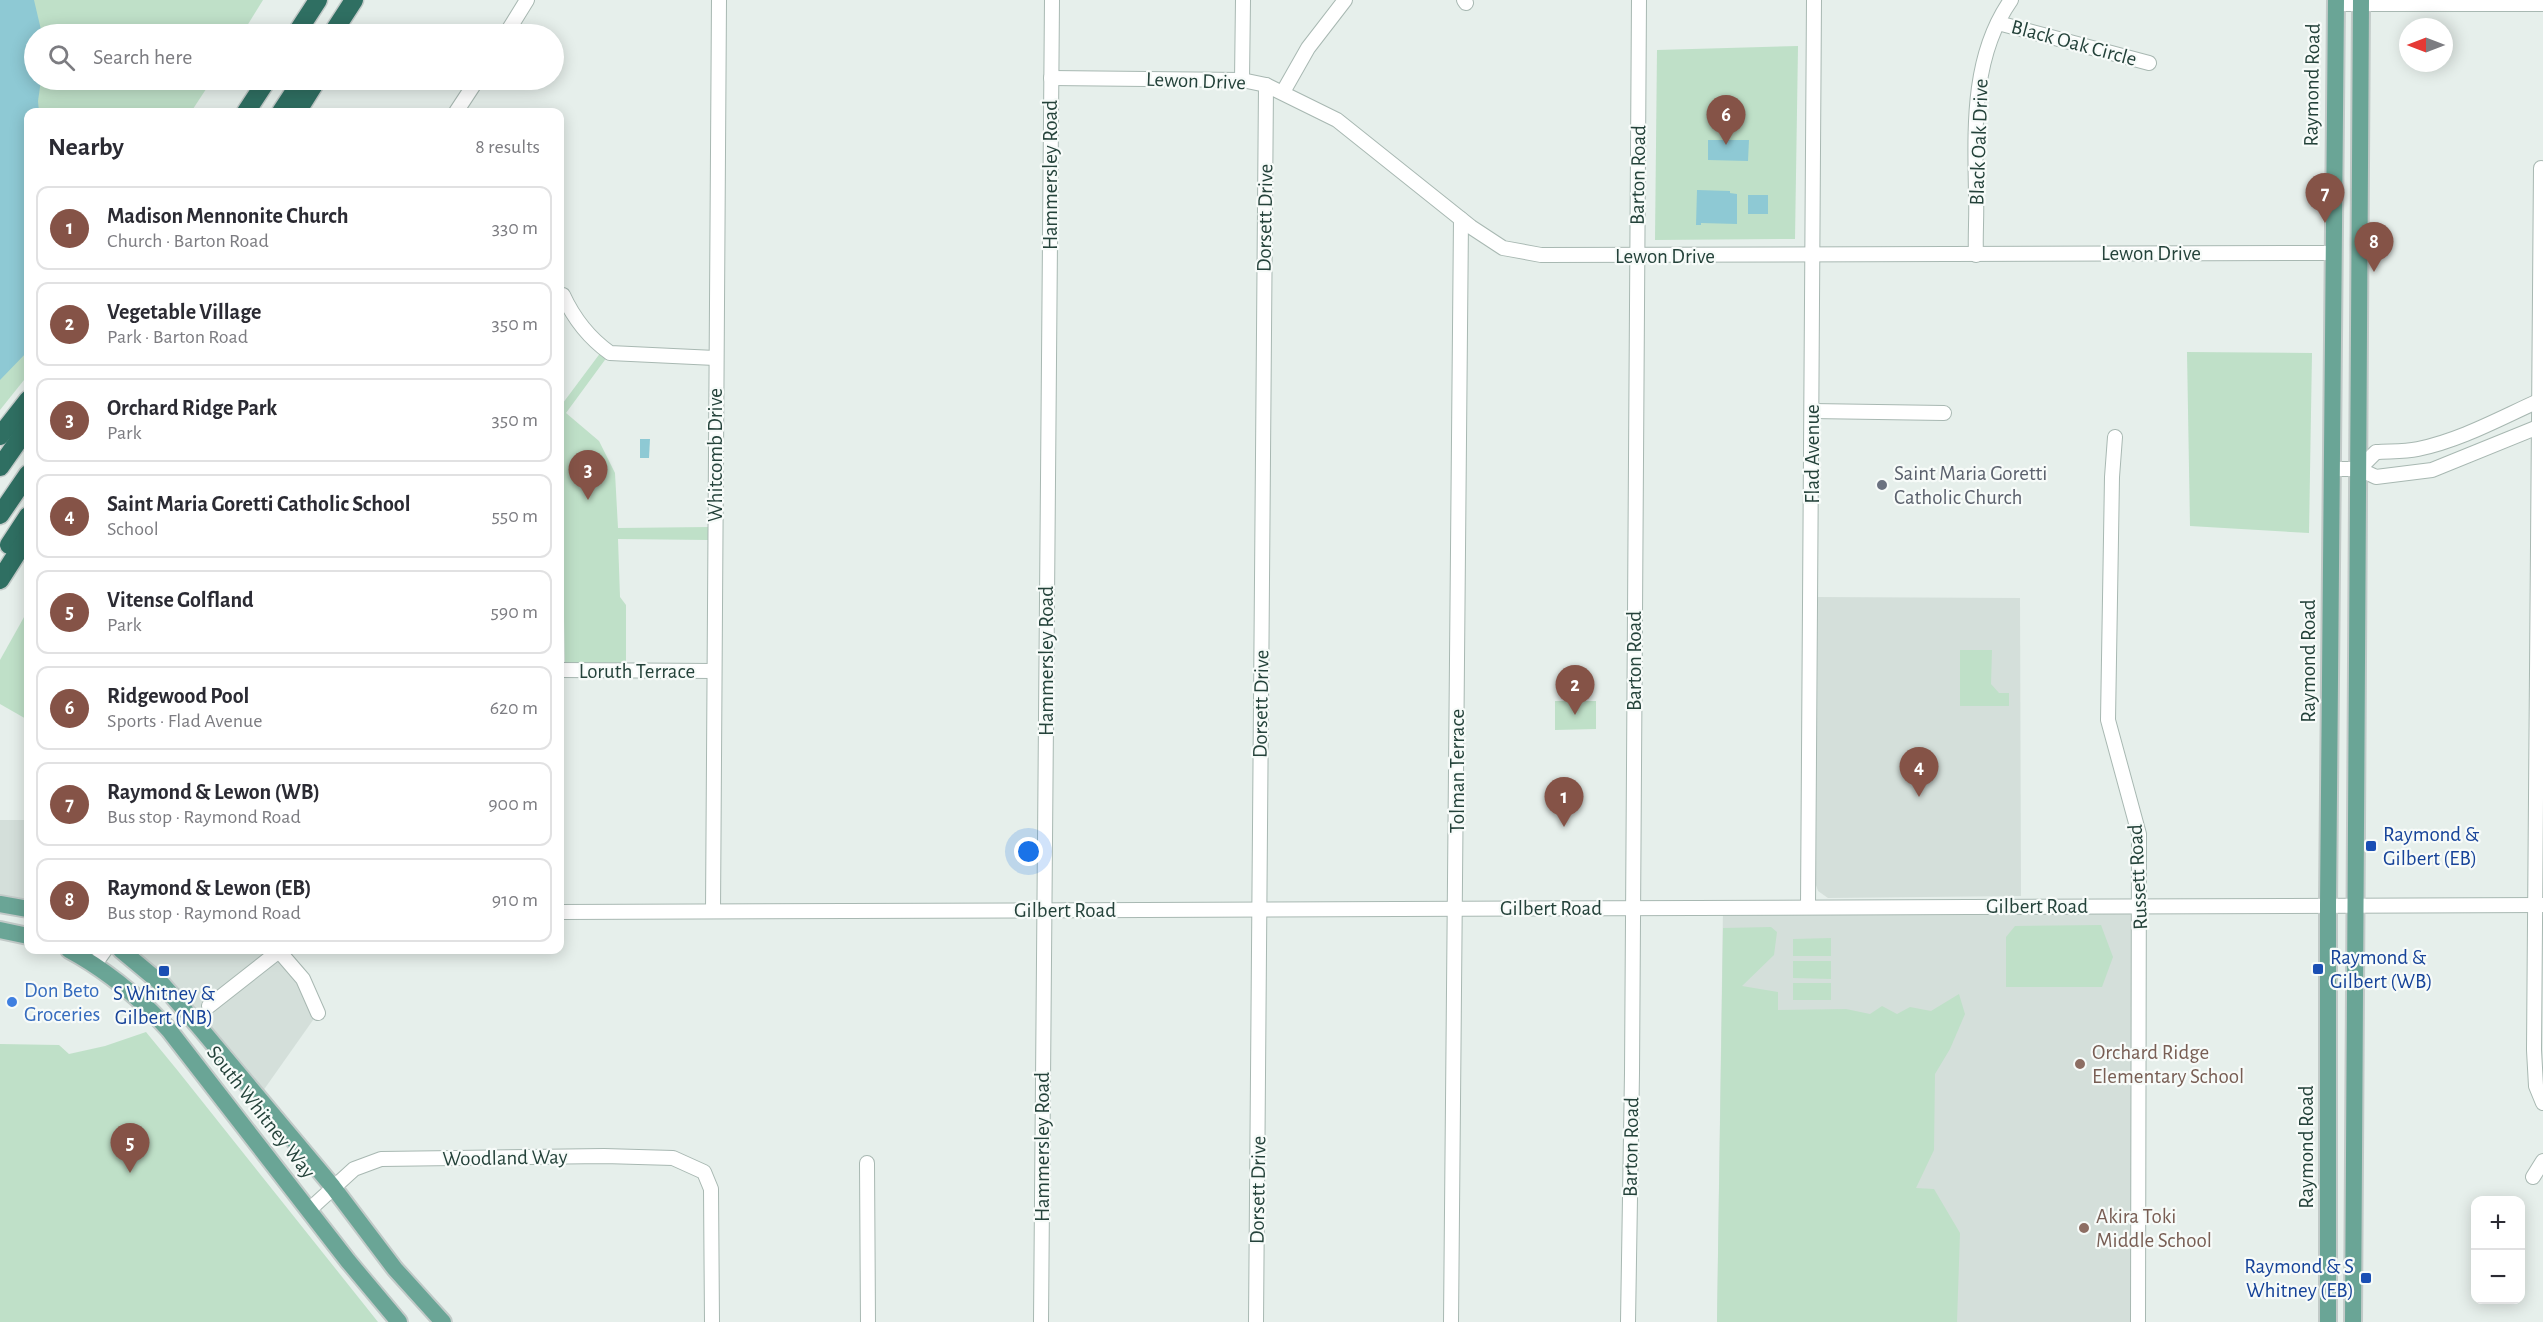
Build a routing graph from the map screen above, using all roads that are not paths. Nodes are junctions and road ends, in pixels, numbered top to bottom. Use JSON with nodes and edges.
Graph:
{"nodes":[{"id":1,"x":318,"y":0,"type":"edge"},
{"id":2,"x":354,"y":0,"type":"edge"},
{"id":3,"x":364,"y":0,"type":"edge"},
{"id":4,"x":527,"y":0,"type":"edge"},
{"id":5,"x":719,"y":0,"type":"edge"},
{"id":6,"x":1052,"y":0,"type":"edge"},
{"id":7,"x":1243,"y":0,"type":"edge"},
{"id":8,"x":1345,"y":0,"type":"edge"},
{"id":9,"x":1639,"y":0,"type":"edge"},
{"id":10,"x":1814,"y":0,"type":"edge"},
{"id":11,"x":2011,"y":0,"type":"edge"},
{"id":12,"x":2336,"y":2,"type":"edge"},
{"id":13,"x":2361,"y":2,"type":"edge"},
{"id":14,"x":2543,"y":4,"type":"edge"},
{"id":15,"x":1998,"y":23,"type":"junction"},
{"id":16,"x":302,"y":24,"type":"edge"},
{"id":17,"x":338,"y":24,"type":"edge"},
{"id":18,"x":350,"y":24,"type":"edge"},
{"id":19,"x":512,"y":24,"type":"edge"},
{"id":20,"x":2149,"y":63,"type":"dead end"},
{"id":21,"x":1051,"y":78,"type":"junction"},
{"id":22,"x":1242,"y":80,"type":"junction"},
{"id":23,"x":1266,"y":85,"type":"junction"},
{"id":24,"x":260,"y":90,"type":"edge"},
{"id":25,"x":295,"y":90,"type":"edge"},
{"id":26,"x":310,"y":90,"type":"edge"},
{"id":27,"x":470,"y":90,"type":"edge"},
{"id":28,"x":1283,"y":92,"type":"junction"},
{"id":29,"x":249,"y":108,"type":"edge"},
{"id":30,"x":284,"y":108,"type":"edge"},
{"id":31,"x":299,"y":108,"type":"edge"},
{"id":32,"x":459,"y":108,"type":"edge"},
{"id":33,"x":2541,"y":168,"type":"dead end"},
{"id":34,"x":1461,"y":219,"type":"junction"},
{"id":35,"x":2333,"y":253,"type":"junction"},
{"id":36,"x":1813,"y":255,"type":"junction"},
{"id":37,"x":1976,"y":255,"type":"junction"},
{"id":38,"x":1637,"y":256,"type":"junction"},
{"id":39,"x":564,"y":297,"type":"edge"},
{"id":40,"x":715,"y":358,"type":"junction"},
{"id":41,"x":2542,"y":400,"type":"edge"},
{"id":42,"x":24,"y":405,"type":"edge"},
{"id":43,"x":1812,"y":411,"type":"junction"},
{"id":44,"x":1944,"y":413,"type":"dead end"},
{"id":45,"x":2541,"y":426,"type":"edge"},
{"id":46,"x":24,"y":433,"type":"edge"},
{"id":47,"x":0,"y":436,"type":"edge"},
{"id":48,"x":2115,"y":437,"type":"dead end"},
{"id":49,"x":0,"y":467,"type":"edge"},
{"id":50,"x":2359,"y":469,"type":"junction"},
{"id":51,"x":2332,"y":470,"type":"junction"},
{"id":52,"x":24,"y":480,"type":"edge"},
{"id":53,"x":0,"y":515,"type":"edge"},
{"id":54,"x":24,"y":522,"type":"edge"},
{"id":55,"x":24,"y":542,"type":"edge"},
{"id":56,"x":2540,"y":553,"type":"edge"},
{"id":57,"x":0,"y":559,"type":"edge"},
{"id":58,"x":0,"y":580,"type":"edge"},
{"id":59,"x":564,"y":670,"type":"edge"},
{"id":60,"x":714,"y":671,"type":"junction"},
{"id":61,"x":2540,"y":729,"type":"edge"},
{"id":62,"x":0,"y":904,"type":"edge"},
{"id":63,"x":2141,"y":905,"type":"junction"},
{"id":64,"x":2539,"y":905,"type":"edge"},
{"id":65,"x":2328,"y":906,"type":"junction"},
{"id":66,"x":1808,"y":907,"type":"junction"},
{"id":67,"x":2356,"y":907,"type":"junction"},
{"id":68,"x":24,"y":908,"type":"edge"},
{"id":69,"x":1633,"y":908,"type":"junction"},
{"id":70,"x":1260,"y":909,"type":"junction"},
{"id":71,"x":1456,"y":909,"type":"junction"},
{"id":72,"x":1044,"y":910,"type":"junction"},
{"id":73,"x":713,"y":911,"type":"junction"},
{"id":74,"x":564,"y":912,"type":"edge"},
{"id":75,"x":0,"y":930,"type":"edge"},
{"id":76,"x":24,"y":935,"type":"edge"},
{"id":77,"x":76,"y":954,"type":"edge"},
{"id":78,"x":102,"y":954,"type":"edge"},
{"id":79,"x":126,"y":954,"type":"edge"},
{"id":80,"x":273,"y":954,"type":"edge"},
{"id":81,"x":282,"y":954,"type":"edge"},
{"id":82,"x":95,"y":964,"type":"junction"},
{"id":83,"x":209,"y":1006,"type":"dead end"},
{"id":84,"x":318,"y":1013,"type":"dead end"},
{"id":85,"x":2543,"y":1103,"type":"edge"},
{"id":86,"x":2543,"y":1161,"type":"edge"},
{"id":87,"x":867,"y":1163,"type":"dead end"},
{"id":88,"x":2533,"y":1177,"type":"dead end"},
{"id":89,"x":333,"y":1187,"type":"junction"},
{"id":90,"x":309,"y":1210,"type":"junction"},
{"id":91,"x":399,"y":1322,"type":"edge"},
{"id":92,"x":443,"y":1322,"type":"edge"},
{"id":93,"x":712,"y":1322,"type":"edge"},
{"id":94,"x":868,"y":1322,"type":"edge"},
{"id":95,"x":1041,"y":1322,"type":"edge"},
{"id":96,"x":1256,"y":1322,"type":"edge"},
{"id":97,"x":1451,"y":1322,"type":"edge"},
{"id":98,"x":1628,"y":1322,"type":"edge"},
{"id":99,"x":2138,"y":1322,"type":"edge"},
{"id":100,"x":2328,"y":1322,"type":"edge"},
{"id":101,"x":2353,"y":1322,"type":"edge"}],
"edges":[{"from":1,"to":16,"type":"highway"},
{"from":2,"to":17,"type":"highway"},
{"from":3,"to":18,"type":"highway"},
{"from":4,"to":19,"type":"street"},
{"from":5,"to":40,"type":"street","name":"Whitcomb Drive"},
{"from":6,"to":21,"type":"street","name":"Hammersley Road"},
{"from":7,"to":22,"type":"street"},
{"from":8,"to":28,"type":"street"},
{"from":9,"to":38,"type":"street","name":"Barton Road"},
{"from":10,"to":36,"type":"street","name":"Flad Avenue"},
{"from":11,"to":15,"type":"street","name":"Black Oak Drive"},
{"from":12,"to":13,"type":"street"},
{"from":12,"to":35,"type":"main road","name":"Raymond Road"},
{"from":13,"to":14,"type":"street"},
{"from":13,"to":50,"type":"main road"},
{"from":15,"to":20,"type":"street","name":"Black Oak Circle"},
{"from":15,"to":37,"type":"street","name":"Black Oak Drive"},
{"from":21,"to":22,"type":"street","name":"Lewon Drive"},
{"from":21,"to":72,"type":"street","name":"Hammersley Road"},
{"from":22,"to":23,"type":"street","name":"Lewon Drive"},
{"from":23,"to":28,"type":"street","name":"Lewon Drive"},
{"from":23,"to":70,"type":"street","name":"Dorsett Drive"},
{"from":24,"to":29,"type":"highway"},
{"from":25,"to":30,"type":"highway"},
{"from":26,"to":31,"type":"highway"},
{"from":27,"to":32,"type":"street"},
{"from":28,"to":34,"type":"street","name":"Lewon Drive"},
{"from":33,"to":41,"type":"street"},
{"from":34,"to":38,"type":"street","name":"Lewon Drive"},
{"from":34,"to":71,"type":"street","name":"Tolman Terrace"},
{"from":35,"to":37,"type":"street","name":"Lewon Drive"},
{"from":35,"to":51,"type":"main road","name":"Raymond Road"},
{"from":36,"to":37,"type":"street","name":"Lewon Drive"},
{"from":36,"to":38,"type":"street","name":"Lewon Drive"},
{"from":36,"to":43,"type":"street","name":"Flad Avenue"},
{"from":38,"to":69,"type":"street","name":"Barton Road"},
{"from":39,"to":40,"type":"street"},
{"from":40,"to":60,"type":"street","name":"Whitcomb Drive"},
{"from":41,"to":45,"type":"street"},
{"from":41,"to":50,"type":"street"},
{"from":42,"to":47,"type":"highway"},
{"from":43,"to":44,"type":"street"},
{"from":43,"to":66,"type":"street","name":"Flad Avenue"},
{"from":45,"to":50,"type":"street"},
{"from":45,"to":56,"type":"street"},
{"from":46,"to":49,"type":"highway"},
{"from":48,"to":63,"type":"street","name":"Russett Road"},
{"from":50,"to":51,"type":"street"},
{"from":50,"to":67,"type":"main road"},
{"from":51,"to":65,"type":"main road","name":"Raymond Road"},
{"from":52,"to":53,"type":"highway"},
{"from":54,"to":57,"type":"highway"},
{"from":55,"to":58,"type":"highway"},
{"from":56,"to":61,"type":"street"},
{"from":59,"to":60,"type":"street","name":"Loruth Terrace"},
{"from":60,"to":73,"type":"street","name":"Whitcomb Drive"},
{"from":61,"to":64,"type":"street"},
{"from":62,"to":68,"type":"main road"},
{"from":63,"to":65,"type":"street","name":"Gilbert Road"},
{"from":63,"to":66,"type":"street","name":"Gilbert Road"},
{"from":63,"to":99,"type":"street","name":"Russett Road"},
{"from":64,"to":67,"type":"street","name":"Gilbert Road"},
{"from":64,"to":85,"type":"street"},
{"from":65,"to":67,"type":"street","name":"Gilbert Road"},
{"from":65,"to":100,"type":"main road","name":"Raymond Road"},
{"from":66,"to":69,"type":"street","name":"Gilbert Road"},
{"from":67,"to":101,"type":"main road"},
{"from":69,"to":71,"type":"street","name":"Gilbert Road"},
{"from":69,"to":98,"type":"street","name":"Barton Road"},
{"from":70,"to":71,"type":"street","name":"Gilbert Road"},
{"from":70,"to":72,"type":"street","name":"Gilbert Road"},
{"from":70,"to":96,"type":"street","name":"Dorsett Drive"},
{"from":71,"to":97,"type":"street","name":"Tolman Terrace"},
{"from":72,"to":73,"type":"street","name":"Gilbert Road"},
{"from":72,"to":95,"type":"street","name":"Hammersley Road"},
{"from":73,"to":74,"type":"street","name":"Gilbert Road"},
{"from":75,"to":76,"type":"main road"},
{"from":77,"to":82,"type":"main road","name":"South Whitney Way"},
{"from":78,"to":82,"type":"street"},
{"from":79,"to":89,"type":"main road","name":"South Whitney Way"},
{"from":80,"to":83,"type":"street"},
{"from":81,"to":84,"type":"street"},
{"from":82,"to":90,"type":"main road","name":"South Whitney Way"},
{"from":86,"to":88,"type":"street"},
{"from":87,"to":94,"type":"street"},
{"from":89,"to":90,"type":"street","name":"Woodland Way"},
{"from":89,"to":92,"type":"main road","name":"South Whitney Way"},
{"from":89,"to":93,"type":"street","name":"Woodland Way"},
{"from":90,"to":91,"type":"main road","name":"South Whitney Way"}]}
